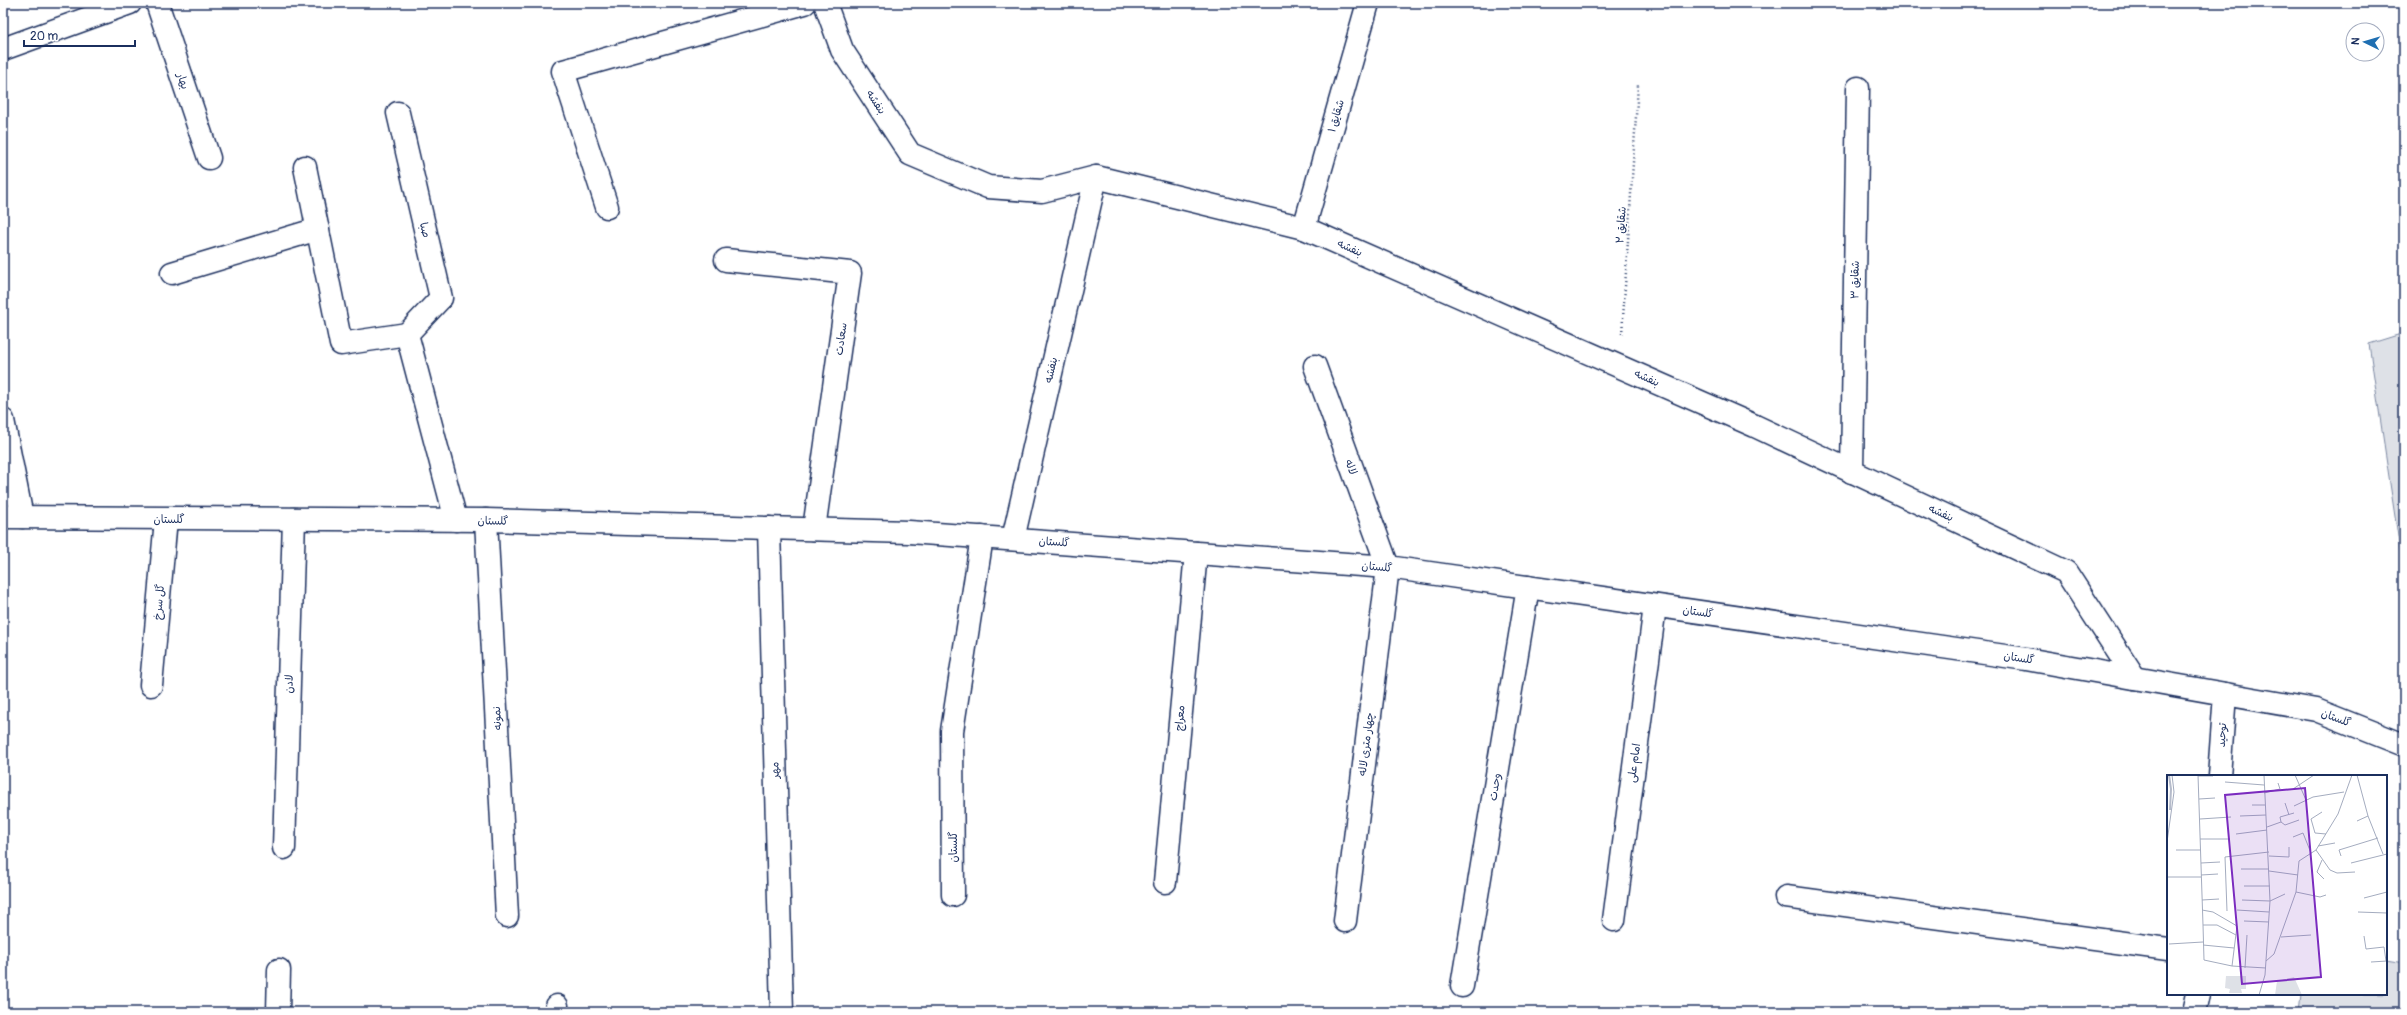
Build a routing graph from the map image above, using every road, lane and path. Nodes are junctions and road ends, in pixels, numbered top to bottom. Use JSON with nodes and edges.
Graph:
{"nodes":[{"id":1,"x":130,"y":3,"type":"edge"},
{"id":2,"x":157,"y":3,"type":"edge"},
{"id":3,"x":805,"y":3,"type":"edge"},
{"id":4,"x":825,"y":3,"type":"edge"},
{"id":5,"x":1368,"y":3,"type":"edge"},
{"id":6,"x":3,"y":49,"type":"edge"},
{"id":7,"x":1638,"y":85,"type":"dead end"},
{"id":8,"x":1858,"y":88,"type":"dead end"},
{"id":9,"x":398,"y":114,"type":"dead end"},
{"id":10,"x":209,"y":158,"type":"dead end"},
{"id":11,"x":305,"y":167,"type":"dead end"},
{"id":12,"x":1096,"y":178,"type":"junction"},
{"id":13,"x":607,"y":207,"type":"dead end"},
{"id":14,"x":1304,"y":228,"type":"junction"},
{"id":15,"x":318,"y":229,"type":"junction"},
{"id":16,"x":726,"y":260,"type":"dead end"},
{"id":17,"x":172,"y":273,"type":"dead end"},
{"id":18,"x":407,"y":334,"type":"junction"},
{"id":19,"x":1315,"y":366,"type":"dead end"},
{"id":20,"x":1620,"y":367,"type":"junction"},
{"id":21,"x":3,"y":420,"type":"edge"},
{"id":22,"x":1852,"y":472,"type":"junction"},
{"id":23,"x":13,"y":517,"type":"edge"},
{"id":24,"x":166,"y":519,"type":"junction"},
{"id":25,"x":294,"y":519,"type":"junction"},
{"id":26,"x":456,"y":520,"type":"junction"},
{"id":27,"x":486,"y":520,"type":"junction"},
{"id":28,"x":769,"y":528,"type":"junction"},
{"id":29,"x":814,"y":529,"type":"junction"},
{"id":30,"x":982,"y":537,"type":"junction"},
{"id":31,"x":1013,"y":539,"type":"junction"},
{"id":32,"x":1196,"y":553,"type":"junction"},
{"id":33,"x":1388,"y":567,"type":"junction"},
{"id":34,"x":1528,"y":587,"type":"junction"},
{"id":35,"x":1655,"y":606,"type":"junction"},
{"id":36,"x":2135,"y":678,"type":"junction"},
{"id":37,"x":151,"y":685,"type":"dead end"},
{"id":38,"x":2225,"y":694,"type":"junction"},
{"id":39,"x":2404,"y":745,"type":"edge"},
{"id":40,"x":2219,"y":775,"type":"edge"},
{"id":41,"x":284,"y":848,"type":"dead end"},
{"id":42,"x":1165,"y":882,"type":"dead end"},
{"id":43,"x":953,"y":895,"type":"dead end"},
{"id":44,"x":1786,"y":897,"type":"dead end"},
{"id":45,"x":507,"y":916,"type":"dead end"},
{"id":46,"x":1614,"y":920,"type":"dead end"},
{"id":47,"x":1345,"y":921,"type":"dead end"},
{"id":48,"x":2167,"y":950,"type":"edge"},
{"id":49,"x":279,"y":970,"type":"dead end"},
{"id":50,"x":1462,"y":986,"type":"dead end"},
{"id":51,"x":2198,"y":995,"type":"edge"},
{"id":52,"x":278,"y":1012,"type":"edge"},
{"id":53,"x":782,"y":1012,"type":"edge"},
{"id":54,"x":2194,"y":1012,"type":"edge"}],
"edges":[{"from":1,"to":6,"type":"street"},
{"from":2,"to":10,"type":"street","name":"بهار"},
{"from":3,"to":13,"type":"street"},
{"from":4,"to":12,"type":"street","name":"بنفشه"},
{"from":5,"to":14,"type":"street","name":"شقایق ۱"},
{"from":7,"to":20,"type":"path","name":"شقایق ۲"},
{"from":8,"to":22,"type":"street","name":"شقایق ۳"},
{"from":9,"to":18,"type":"street","name":"صبا"},
{"from":11,"to":15,"type":"street"},
{"from":12,"to":14,"type":"street","name":"بنفشه"},
{"from":12,"to":31,"type":"street","name":"بنفشه"},
{"from":14,"to":20,"type":"street","name":"بنفشه"},
{"from":15,"to":17,"type":"street"},
{"from":15,"to":18,"type":"street"},
{"from":16,"to":29,"type":"street","name":"سعادت"},
{"from":18,"to":26,"type":"street"},
{"from":19,"to":33,"type":"street","name":"لاله"},
{"from":20,"to":22,"type":"street","name":"بنفشه"},
{"from":21,"to":23,"type":"street"},
{"from":22,"to":36,"type":"street","name":"بنفشه"},
{"from":23,"to":24,"type":"street","name":"گلستان"},
{"from":24,"to":25,"type":"street","name":"گلستان"},
{"from":24,"to":37,"type":"street","name":"گل سرخ"},
{"from":25,"to":26,"type":"street","name":"گلستان"},
{"from":25,"to":41,"type":"street","name":"لادن"},
{"from":26,"to":27,"type":"street","name":"گلستان"},
{"from":27,"to":28,"type":"street","name":"گلستان"},
{"from":27,"to":45,"type":"street","name":"نمونه"},
{"from":28,"to":29,"type":"street","name":"گلستان"},
{"from":28,"to":53,"type":"street","name":"مهر"},
{"from":29,"to":30,"type":"street","name":"گلستان"},
{"from":30,"to":31,"type":"street","name":"گلستان"},
{"from":30,"to":43,"type":"street","name":"گلستان"},
{"from":31,"to":32,"type":"street","name":"گلستان"},
{"from":32,"to":33,"type":"street","name":"گلستان"},
{"from":32,"to":42,"type":"street","name":"معراج"},
{"from":33,"to":34,"type":"street","name":"گلستان"},
{"from":33,"to":47,"type":"street","name":"چهار متری لاله"},
{"from":34,"to":35,"type":"street","name":"گلستان"},
{"from":34,"to":50,"type":"street","name":"وحدت"},
{"from":35,"to":36,"type":"street","name":"گلستان"},
{"from":35,"to":46,"type":"street","name":"امام علی"},
{"from":36,"to":38,"type":"street","name":"گلستان"},
{"from":38,"to":39,"type":"street","name":"گلستان"},
{"from":38,"to":40,"type":"street","name":"توحید"},
{"from":44,"to":48,"type":"street"},
{"from":49,"to":52,"type":"street"},
{"from":51,"to":54,"type":"street"}]}
